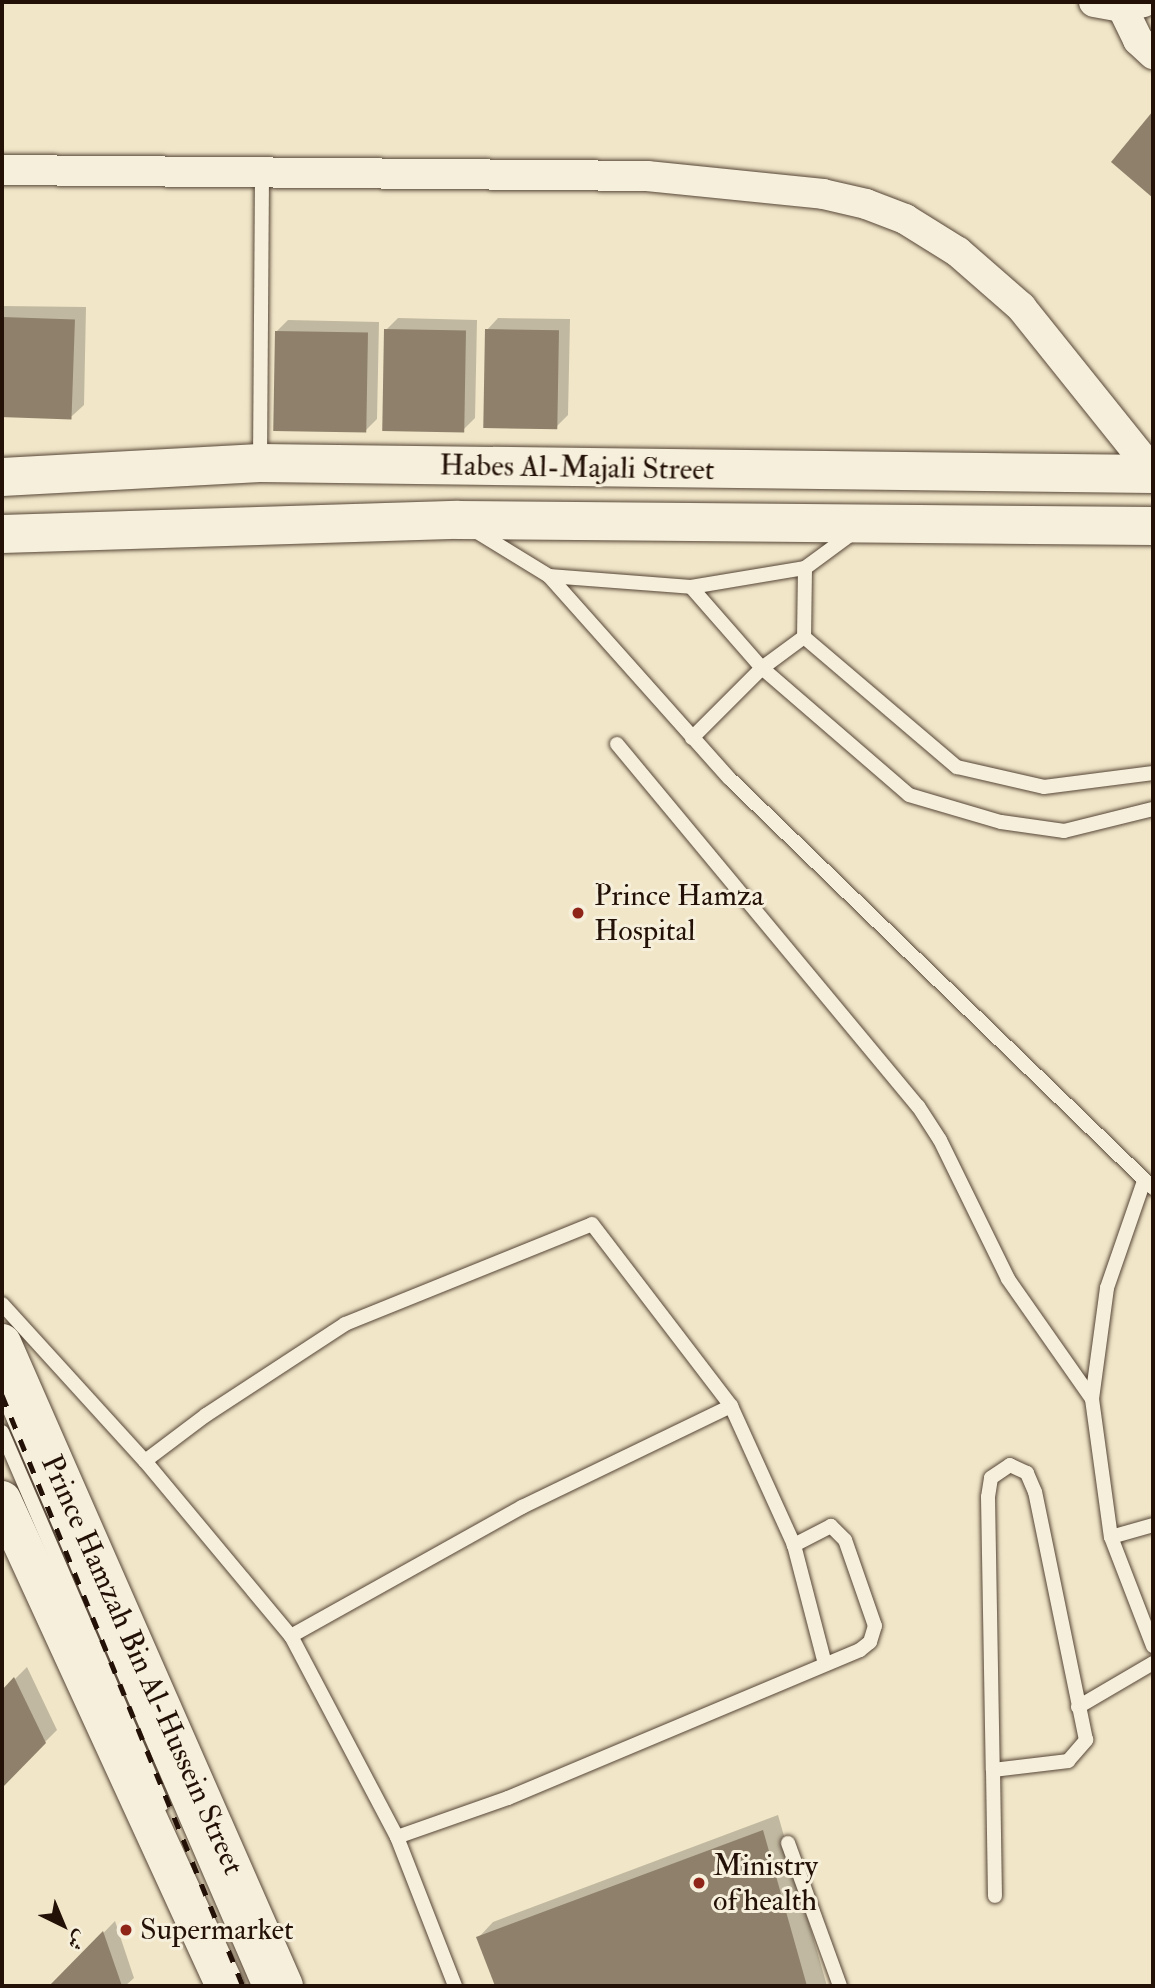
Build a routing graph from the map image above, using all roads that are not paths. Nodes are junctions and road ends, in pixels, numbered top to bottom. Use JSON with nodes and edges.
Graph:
{"nodes":[{"id":1,"x":1119,"y":3,"type":"edge"},
{"id":2,"x":1153,"y":54,"type":"edge"},
{"id":3,"x":2,"y":170,"type":"edge"},
{"id":4,"x":262,"y":173,"type":"junction"},
{"id":5,"x":260,"y":464,"type":"junction"},
{"id":6,"x":1153,"y":473,"type":"edge"},
{"id":7,"x":2,"y":477,"type":"edge"},
{"id":8,"x":458,"y":520,"type":"junction"},
{"id":9,"x":864,"y":525,"type":"junction"},
{"id":10,"x":1153,"y":526,"type":"edge"},
{"id":11,"x":2,"y":534,"type":"edge"},
{"id":12,"x":805,"y":568,"type":"junction"},
{"id":13,"x":549,"y":576,"type":"junction"},
{"id":14,"x":691,"y":587,"type":"junction"},
{"id":15,"x":804,"y":637,"type":"junction"},
{"id":16,"x":762,"y":668,"type":"junction"},
{"id":17,"x":692,"y":738,"type":"junction"},
{"id":18,"x":617,"y":744,"type":"dead end"},
{"id":19,"x":1153,"y":773,"type":"edge"},
{"id":20,"x":1153,"y":809,"type":"edge"},
{"id":21,"x":1149,"y":1185,"type":"edge"},
{"id":22,"x":2,"y":1304,"type":"edge"},
{"id":23,"x":2,"y":1343,"type":"edge"},
{"id":24,"x":2,"y":1392,"type":"edge"},
{"id":25,"x":1092,"y":1399,"type":"junction"},
{"id":26,"x":731,"y":1406,"type":"junction"},
{"id":27,"x":2,"y":1433,"type":"edge"},
{"id":28,"x":145,"y":1461,"type":"junction"},
{"id":29,"x":2,"y":1500,"type":"edge"},
{"id":30,"x":1153,"y":1525,"type":"edge"},
{"id":31,"x":1111,"y":1537,"type":"junction"},
{"id":32,"x":794,"y":1545,"type":"junction"},
{"id":33,"x":291,"y":1636,"type":"junction"},
{"id":34,"x":1153,"y":1646,"type":"edge"},
{"id":35,"x":1153,"y":1663,"type":"edge"},
{"id":36,"x":825,"y":1664,"type":"junction"},
{"id":37,"x":1078,"y":1707,"type":"junction"},
{"id":38,"x":993,"y":1770,"type":"junction"},
{"id":39,"x":397,"y":1837,"type":"junction"},
{"id":40,"x":788,"y":1843,"type":"dead end"},
{"id":41,"x":995,"y":1896,"type":"dead end"},
{"id":42,"x":225,"y":1986,"type":"edge"},
{"id":43,"x":242,"y":1986,"type":"edge"},
{"id":44,"x":259,"y":1986,"type":"edge"},
{"id":45,"x":284,"y":1986,"type":"edge"},
{"id":46,"x":455,"y":1986,"type":"edge"},
{"id":47,"x":840,"y":1986,"type":"edge"}],
"edges":[{"from":1,"to":2,"type":"street"},
{"from":3,"to":4,"type":"street"},
{"from":4,"to":5,"type":"lane"},
{"from":4,"to":6,"type":"street"},
{"from":5,"to":6,"type":"street","name":"Habes Al-Majali Street"},
{"from":5,"to":7,"type":"street","name":"Habes Al-Majali Street"},
{"from":8,"to":9,"type":"street","name":"Habes Al-Majali Street"},
{"from":8,"to":11,"type":"street","name":"Habes Al-Majali Street"},
{"from":8,"to":13,"type":"lane"},
{"from":9,"to":10,"type":"street","name":"Habes Al-Majali Street"},
{"from":9,"to":12,"type":"lane"},
{"from":12,"to":14,"type":"lane"},
{"from":12,"to":15,"type":"lane"},
{"from":13,"to":14,"type":"lane"},
{"from":13,"to":17,"type":"lane"},
{"from":14,"to":16,"type":"lane"},
{"from":15,"to":16,"type":"lane"},
{"from":15,"to":19,"type":"lane"},
{"from":16,"to":17,"type":"lane"},
{"from":16,"to":20,"type":"lane"},
{"from":17,"to":21,"type":"lane"},
{"from":18,"to":25,"type":"lane"},
{"from":21,"to":25,"type":"lane"},
{"from":22,"to":28,"type":"lane"},
{"from":23,"to":45,"type":"street","name":"Prince Hamzah Bin Al-Hussein Street"},
{"from":24,"to":44,"type":"lane"},
{"from":25,"to":31,"type":"lane"},
{"from":26,"to":28,"type":"lane"},
{"from":26,"to":32,"type":"lane"},
{"from":26,"to":33,"type":"lane"},
{"from":27,"to":43,"type":"lane"},
{"from":28,"to":33,"type":"lane"},
{"from":29,"to":42,"type":"street","name":"Prince Hamzah Bin Al-Hussein Street"},
{"from":30,"to":31,"type":"lane"},
{"from":31,"to":34,"type":"lane"},
{"from":32,"to":36,"type":"lane"},
{"from":32,"to":36,"type":"lane"},
{"from":33,"to":39,"type":"lane"},
{"from":35,"to":37,"type":"lane"},
{"from":36,"to":39,"type":"lane"},
{"from":37,"to":38,"type":"lane"},
{"from":37,"to":38,"type":"lane"},
{"from":38,"to":41,"type":"lane"},
{"from":39,"to":46,"type":"lane"},
{"from":40,"to":47,"type":"lane"}]}
